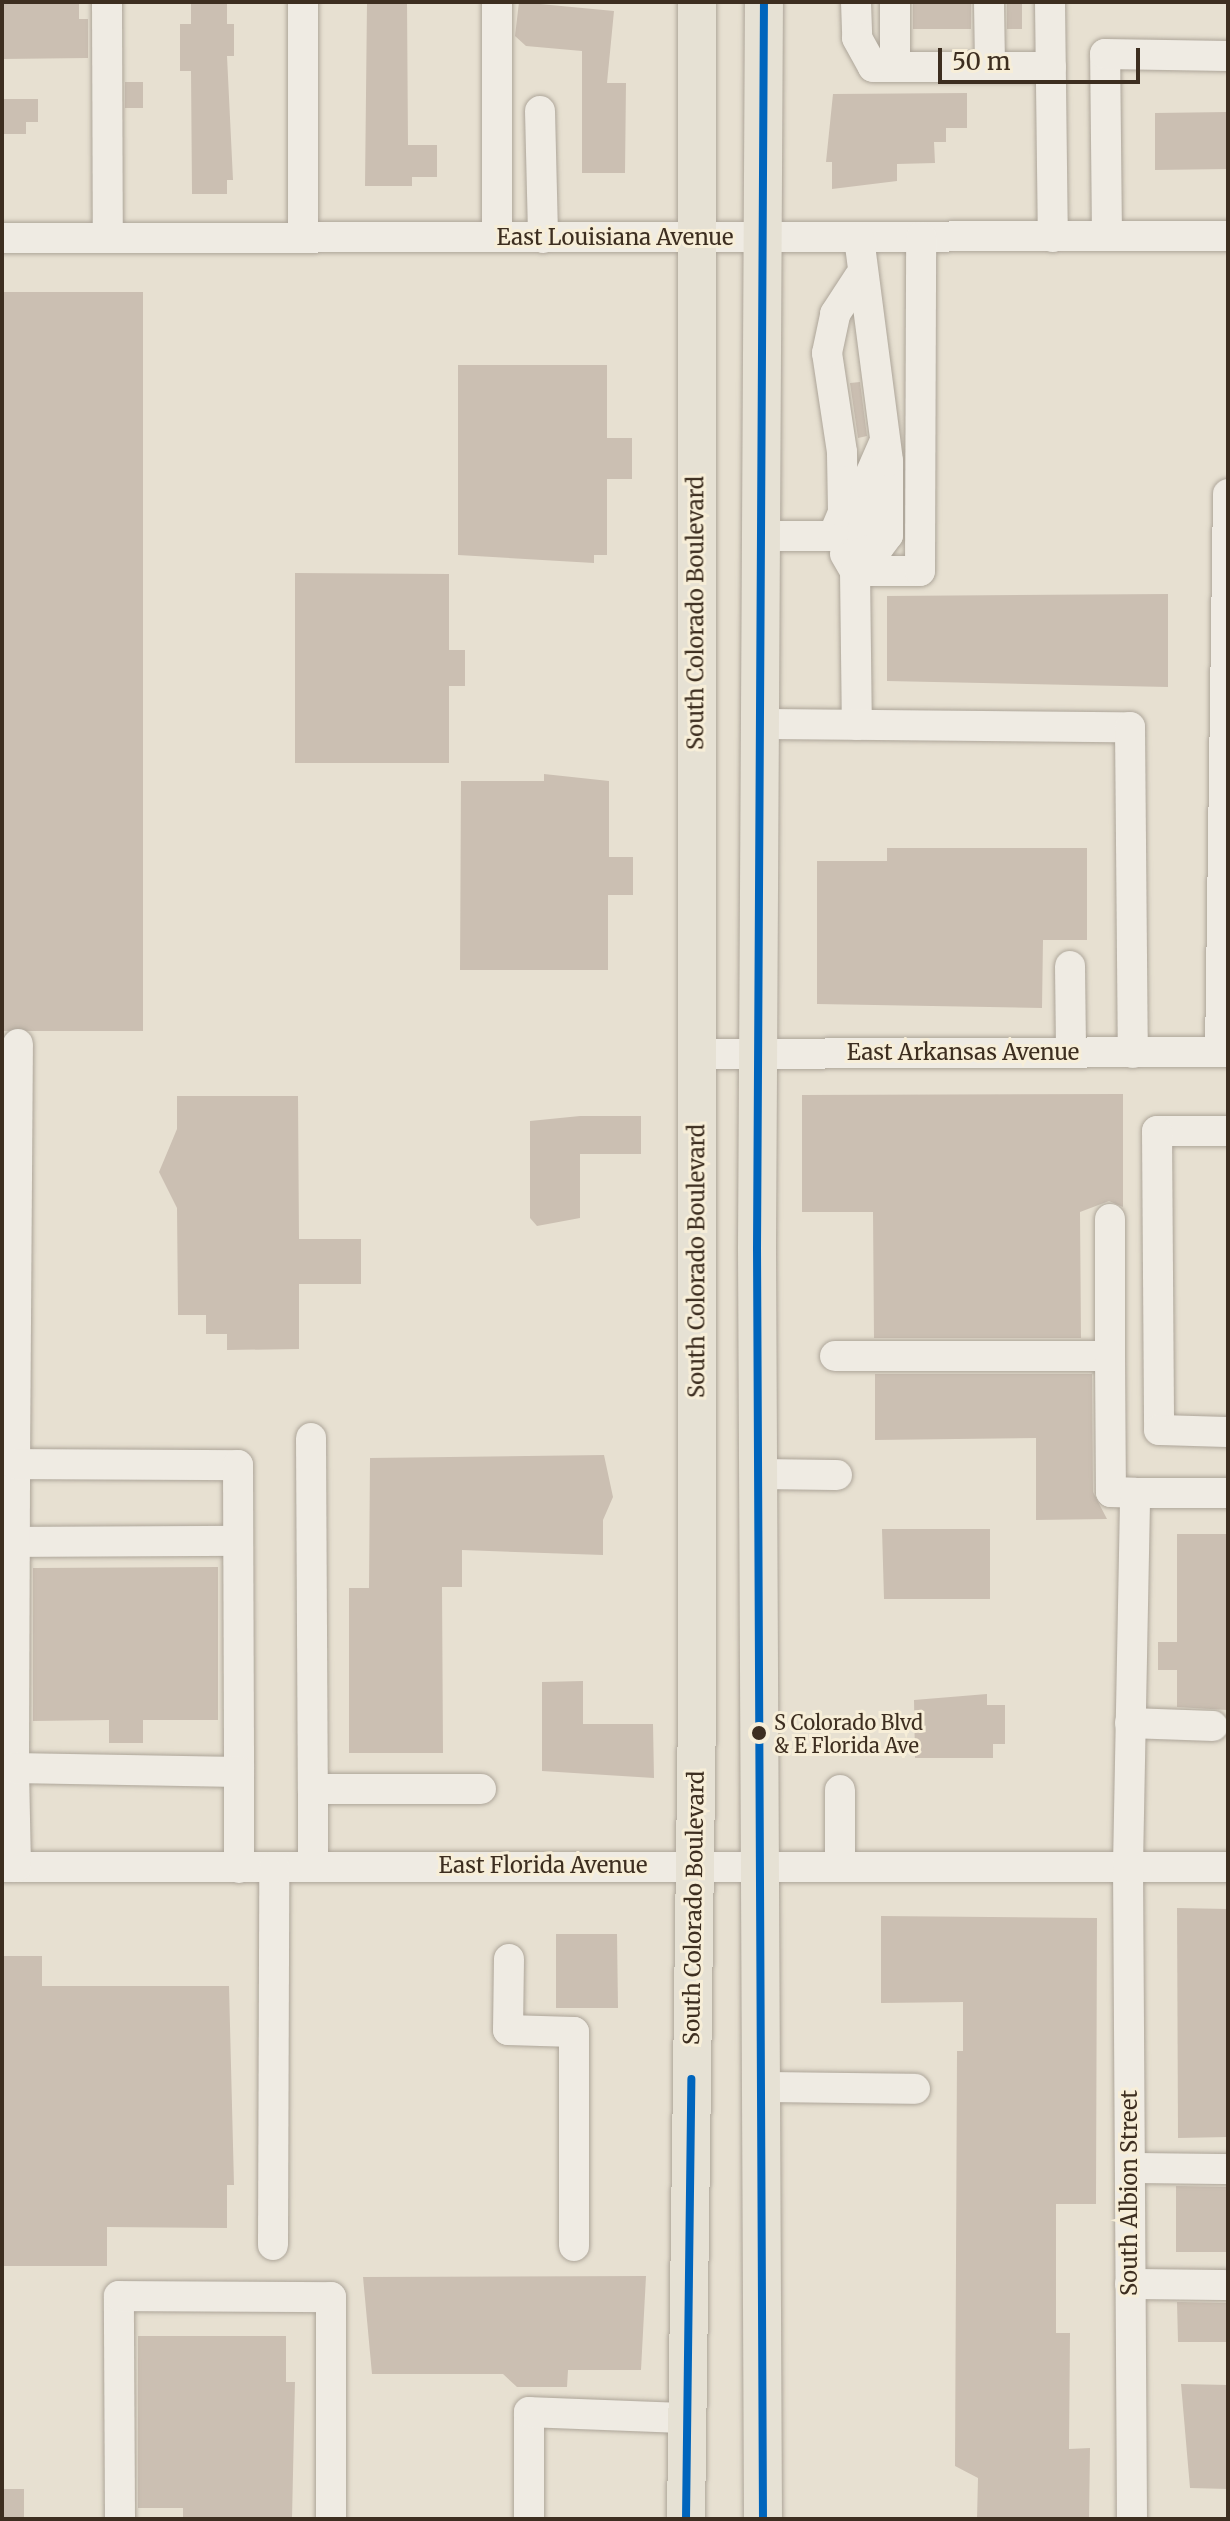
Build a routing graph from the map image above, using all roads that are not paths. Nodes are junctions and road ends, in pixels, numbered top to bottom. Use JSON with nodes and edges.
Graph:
{"nodes":[{"id":1,"x":107,"y":2,"type":"edge"},
{"id":2,"x":303,"y":2,"type":"edge"},
{"id":3,"x":497,"y":2,"type":"edge"},
{"id":4,"x":697,"y":2,"type":"edge"},
{"id":5,"x":764,"y":2,"type":"edge"},
{"id":6,"x":856,"y":2,"type":"edge"},
{"id":7,"x":895,"y":2,"type":"edge"},
{"id":8,"x":989,"y":2,"type":"edge"},
{"id":9,"x":1050,"y":2,"type":"edge"},
{"id":10,"x":1228,"y":56,"type":"edge"},
{"id":11,"x":895,"y":67,"type":"junction"},
{"id":12,"x":990,"y":67,"type":"junction"},
{"id":13,"x":1051,"y":67,"type":"junction"},
{"id":14,"x":540,"y":111,"type":"dead end"},
{"id":15,"x":1107,"y":236,"type":"junction"},
{"id":16,"x":1228,"y":236,"type":"edge"},
{"id":17,"x":108,"y":237,"type":"junction"},
{"id":18,"x":303,"y":237,"type":"junction"},
{"id":19,"x":497,"y":237,"type":"junction"},
{"id":20,"x":921,"y":237,"type":"junction"},
{"id":21,"x":1053,"y":237,"type":"junction"},
{"id":22,"x":2,"y":238,"type":"edge"},
{"id":23,"x":543,"y":238,"type":"junction"},
{"id":24,"x":859,"y":238,"type":"junction"},
{"id":25,"x":757,"y":239,"type":"junction"},
{"id":26,"x":695,"y":240,"type":"junction"},
{"id":27,"x":859,"y":277,"type":"junction"},
{"id":28,"x":1228,"y":494,"type":"edge"},
{"id":29,"x":758,"y":536,"type":"junction"},
{"id":30,"x":850,"y":554,"type":"junction"},
{"id":31,"x":757,"y":724,"type":"junction"},
{"id":32,"x":857,"y":725,"type":"junction"},
{"id":33,"x":1070,"y":966,"type":"dead end"},
{"id":34,"x":18,"y":1044,"type":"dead end"},
{"id":35,"x":757,"y":1052,"type":"junction"},
{"id":36,"x":1224,"y":1052,"type":"edge"},
{"id":37,"x":1071,"y":1053,"type":"junction"},
{"id":38,"x":1133,"y":1053,"type":"junction"},
{"id":39,"x":697,"y":1054,"type":"junction"},
{"id":40,"x":1228,"y":1131,"type":"edge"},
{"id":41,"x":1110,"y":1219,"type":"dead end"},
{"id":42,"x":835,"y":1356,"type":"dead end"},
{"id":43,"x":1110,"y":1356,"type":"junction"},
{"id":44,"x":1228,"y":1432,"type":"edge"},
{"id":45,"x":311,"y":1438,"type":"dead end"},
{"id":46,"x":15,"y":1464,"type":"junction"},
{"id":47,"x":758,"y":1474,"type":"junction"},
{"id":48,"x":837,"y":1475,"type":"dead end"},
{"id":49,"x":1135,"y":1493,"type":"junction"},
{"id":50,"x":1228,"y":1493,"type":"edge"},
{"id":51,"x":238,"y":1541,"type":"junction"},
{"id":52,"x":15,"y":1542,"type":"junction"},
{"id":53,"x":1130,"y":1723,"type":"junction"},
{"id":54,"x":1213,"y":1726,"type":"dead end"},
{"id":55,"x":14,"y":1768,"type":"junction"},
{"id":56,"x":239,"y":1772,"type":"junction"},
{"id":57,"x":313,"y":1789,"type":"junction"},
{"id":58,"x":481,"y":1789,"type":"dead end"},
{"id":59,"x":840,"y":1790,"type":"dead end"},
{"id":60,"x":693,"y":1866,"type":"junction"},
{"id":61,"x":1128,"y":1866,"type":"junction"},
{"id":62,"x":9,"y":1867,"type":"edge"},
{"id":63,"x":274,"y":1867,"type":"junction"},
{"id":64,"x":313,"y":1867,"type":"junction"},
{"id":65,"x":760,"y":1867,"type":"junction"},
{"id":66,"x":840,"y":1867,"type":"junction"},
{"id":67,"x":1228,"y":1867,"type":"edge"},
{"id":68,"x":239,"y":1868,"type":"junction"},
{"id":69,"x":509,"y":1959,"type":"dead end"},
{"id":70,"x":762,"y":2087,"type":"junction"},
{"id":71,"x":915,"y":2089,"type":"dead end"},
{"id":72,"x":1130,"y":2168,"type":"junction"},
{"id":73,"x":1228,"y":2169,"type":"edge"},
{"id":74,"x":273,"y":2245,"type":"dead end"},
{"id":75,"x":574,"y":2246,"type":"dead end"},
{"id":76,"x":1130,"y":2284,"type":"junction"},
{"id":77,"x":1228,"y":2285,"type":"edge"},
{"id":78,"x":687,"y":2418,"type":"junction"},
{"id":79,"x":120,"y":2519,"type":"edge"},
{"id":80,"x":331,"y":2519,"type":"edge"},
{"id":81,"x":529,"y":2519,"type":"edge"},
{"id":82,"x":686,"y":2519,"type":"edge"},
{"id":83,"x":763,"y":2519,"type":"edge"},
{"id":84,"x":1132,"y":2519,"type":"edge"}],
"edges":[{"from":1,"to":17,"type":"street"},
{"from":2,"to":18,"type":"street"},
{"from":3,"to":19,"type":"street"},
{"from":4,"to":26,"type":"main road","name":"South Colorado Boulevard"},
{"from":5,"to":25,"type":"main road"},
{"from":6,"to":11,"type":"street"},
{"from":7,"to":11,"type":"street"},
{"from":8,"to":12,"type":"street"},
{"from":9,"to":13,"type":"street"},
{"from":10,"to":15,"type":"street"},
{"from":11,"to":12,"type":"street"},
{"from":12,"to":13,"type":"street"},
{"from":13,"to":21,"type":"street"},
{"from":14,"to":23,"type":"street"},
{"from":15,"to":16,"type":"street","name":"East Louisiana Avenue"},
{"from":15,"to":21,"type":"street","name":"East Louisiana Avenue"},
{"from":17,"to":18,"type":"street","name":"East Louisiana Avenue"},
{"from":17,"to":22,"type":"street","name":"East Louisiana Avenue"},
{"from":18,"to":19,"type":"street","name":"East Louisiana Avenue"},
{"from":19,"to":23,"type":"street","name":"East Louisiana Avenue"},
{"from":20,"to":21,"type":"street","name":"East Louisiana Avenue"},
{"from":20,"to":24,"type":"street","name":"East Louisiana Avenue"},
{"from":20,"to":30,"type":"street"},
{"from":23,"to":26,"type":"street","name":"East Louisiana Avenue"},
{"from":24,"to":25,"type":"street","name":"East Louisiana Avenue"},
{"from":24,"to":27,"type":"street"},
{"from":25,"to":26,"type":"street","name":"East Louisiana Avenue"},
{"from":25,"to":29,"type":"main road"},
{"from":26,"to":39,"type":"main road","name":"South Colorado Boulevard"},
{"from":27,"to":30,"type":"street"},
{"from":27,"to":30,"type":"street"},
{"from":28,"to":36,"type":"street"},
{"from":29,"to":30,"type":"street"},
{"from":29,"to":31,"type":"main road"},
{"from":30,"to":32,"type":"street"},
{"from":31,"to":32,"type":"street"},
{"from":31,"to":35,"type":"main road"},
{"from":32,"to":38,"type":"street"},
{"from":33,"to":37,"type":"street"},
{"from":34,"to":46,"type":"street"},
{"from":35,"to":37,"type":"street","name":"East Arkansas Avenue"},
{"from":35,"to":39,"type":"street","name":"East Arkansas Avenue"},
{"from":35,"to":47,"type":"main road"},
{"from":36,"to":38,"type":"street","name":"East Arkansas Avenue"},
{"from":37,"to":38,"type":"street","name":"East Arkansas Avenue"},
{"from":39,"to":60,"type":"main road","name":"South Colorado Boulevard"},
{"from":40,"to":44,"type":"street"},
{"from":41,"to":43,"type":"street"},
{"from":42,"to":43,"type":"street"},
{"from":43,"to":49,"type":"street"},
{"from":45,"to":57,"type":"street"},
{"from":46,"to":51,"type":"street"},
{"from":46,"to":52,"type":"street"},
{"from":47,"to":48,"type":"street"},
{"from":47,"to":65,"type":"main road"},
{"from":49,"to":50,"type":"street"},
{"from":49,"to":53,"type":"street","name":"South Albion Street"},
{"from":51,"to":52,"type":"street"},
{"from":51,"to":56,"type":"street"},
{"from":52,"to":55,"type":"street"},
{"from":53,"to":54,"type":"street"},
{"from":53,"to":61,"type":"street","name":"South Albion Street"},
{"from":55,"to":56,"type":"street"},
{"from":55,"to":62,"type":"street"},
{"from":56,"to":68,"type":"street"},
{"from":57,"to":58,"type":"street"},
{"from":57,"to":64,"type":"street"},
{"from":59,"to":66,"type":"street"},
{"from":60,"to":64,"type":"street","name":"East Florida Avenue"},
{"from":60,"to":65,"type":"street","name":"East Florida Avenue"},
{"from":60,"to":78,"type":"main road","name":"South Colorado Boulevard"},
{"from":61,"to":66,"type":"street","name":"East Florida Avenue"},
{"from":61,"to":67,"type":"street","name":"East Florida Avenue"},
{"from":61,"to":72,"type":"street","name":"South Albion Street"},
{"from":62,"to":68,"type":"street","name":"East Florida Avenue"},
{"from":63,"to":64,"type":"street","name":"East Florida Avenue"},
{"from":63,"to":68,"type":"street","name":"East Florida Avenue"},
{"from":63,"to":74,"type":"street"},
{"from":65,"to":66,"type":"street","name":"East Florida Avenue"},
{"from":65,"to":70,"type":"main road"},
{"from":69,"to":75,"type":"street"},
{"from":70,"to":71,"type":"street"},
{"from":70,"to":83,"type":"main road"},
{"from":72,"to":73,"type":"street"},
{"from":72,"to":76,"type":"street","name":"South Albion Street"},
{"from":76,"to":77,"type":"street"},
{"from":76,"to":84,"type":"street","name":"South Albion Street"},
{"from":78,"to":81,"type":"street"},
{"from":78,"to":82,"type":"main road","name":"South Colorado Boulevard"},
{"from":79,"to":80,"type":"street"}]}
